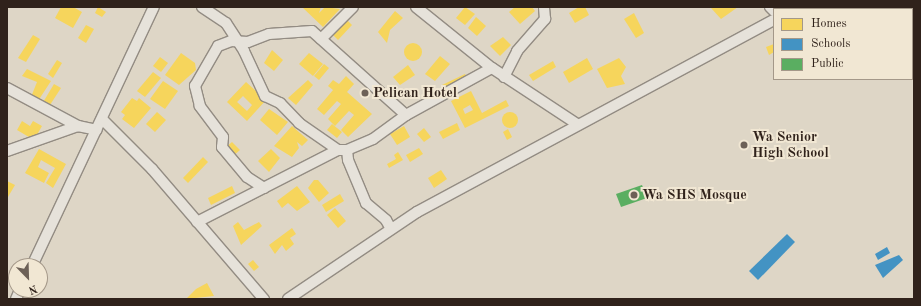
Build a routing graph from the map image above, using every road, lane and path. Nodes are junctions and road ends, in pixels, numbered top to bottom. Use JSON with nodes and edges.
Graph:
{"nodes":[{"id":1,"x":154,"y":7,"type":"edge"},
{"id":2,"x":202,"y":7,"type":"edge"},
{"id":3,"x":353,"y":7,"type":"edge"},
{"id":4,"x":416,"y":7,"type":"edge"},
{"id":5,"x":544,"y":7,"type":"edge"},
{"id":6,"x":773,"y":21,"type":"edge"},
{"id":7,"x":321,"y":39,"type":"junction"},
{"id":8,"x":240,"y":43,"type":"junction"},
{"id":9,"x":492,"y":68,"type":"junction"},
{"id":10,"x":504,"y":77,"type":"junction"},
{"id":11,"x":7,"y":88,"type":"edge"},
{"id":12,"x":406,"y":115,"type":"junction"},
{"id":13,"x":102,"y":119,"type":"junction"},
{"id":14,"x":577,"y":124,"type":"junction"},
{"id":15,"x":78,"y":126,"type":"junction"},
{"id":16,"x":97,"y":130,"type":"junction"},
{"id":17,"x":342,"y":150,"type":"junction"},
{"id":18,"x":7,"y":151,"type":"edge"},
{"id":19,"x":264,"y":188,"type":"junction"},
{"id":20,"x":197,"y":222,"type":"junction"},
{"id":21,"x":390,"y":228,"type":"junction"},
{"id":22,"x":36,"y":258,"type":"edge"},
{"id":23,"x":264,"y":299,"type":"edge"},
{"id":24,"x":288,"y":299,"type":"edge"}],
"edges":[{"from":1,"to":13,"type":"street"},
{"from":2,"to":8,"type":"street"},
{"from":3,"to":7,"type":"street"},
{"from":4,"to":9,"type":"street"},
{"from":5,"to":10,"type":"street"},
{"from":6,"to":14,"type":"street"},
{"from":7,"to":8,"type":"street"},
{"from":7,"to":12,"type":"street"},
{"from":8,"to":17,"type":"street"},
{"from":8,"to":19,"type":"street"},
{"from":9,"to":10,"type":"street"},
{"from":9,"to":12,"type":"street"},
{"from":10,"to":14,"type":"street"},
{"from":11,"to":15,"type":"street"},
{"from":12,"to":17,"type":"street"},
{"from":13,"to":16,"type":"street"},
{"from":13,"to":20,"type":"street"},
{"from":14,"to":21,"type":"street"},
{"from":15,"to":16,"type":"street"},
{"from":15,"to":18,"type":"street"},
{"from":16,"to":22,"type":"street"},
{"from":17,"to":19,"type":"street"},
{"from":17,"to":21,"type":"street"},
{"from":19,"to":20,"type":"street"},
{"from":20,"to":23,"type":"street"},
{"from":21,"to":24,"type":"street"}]}
